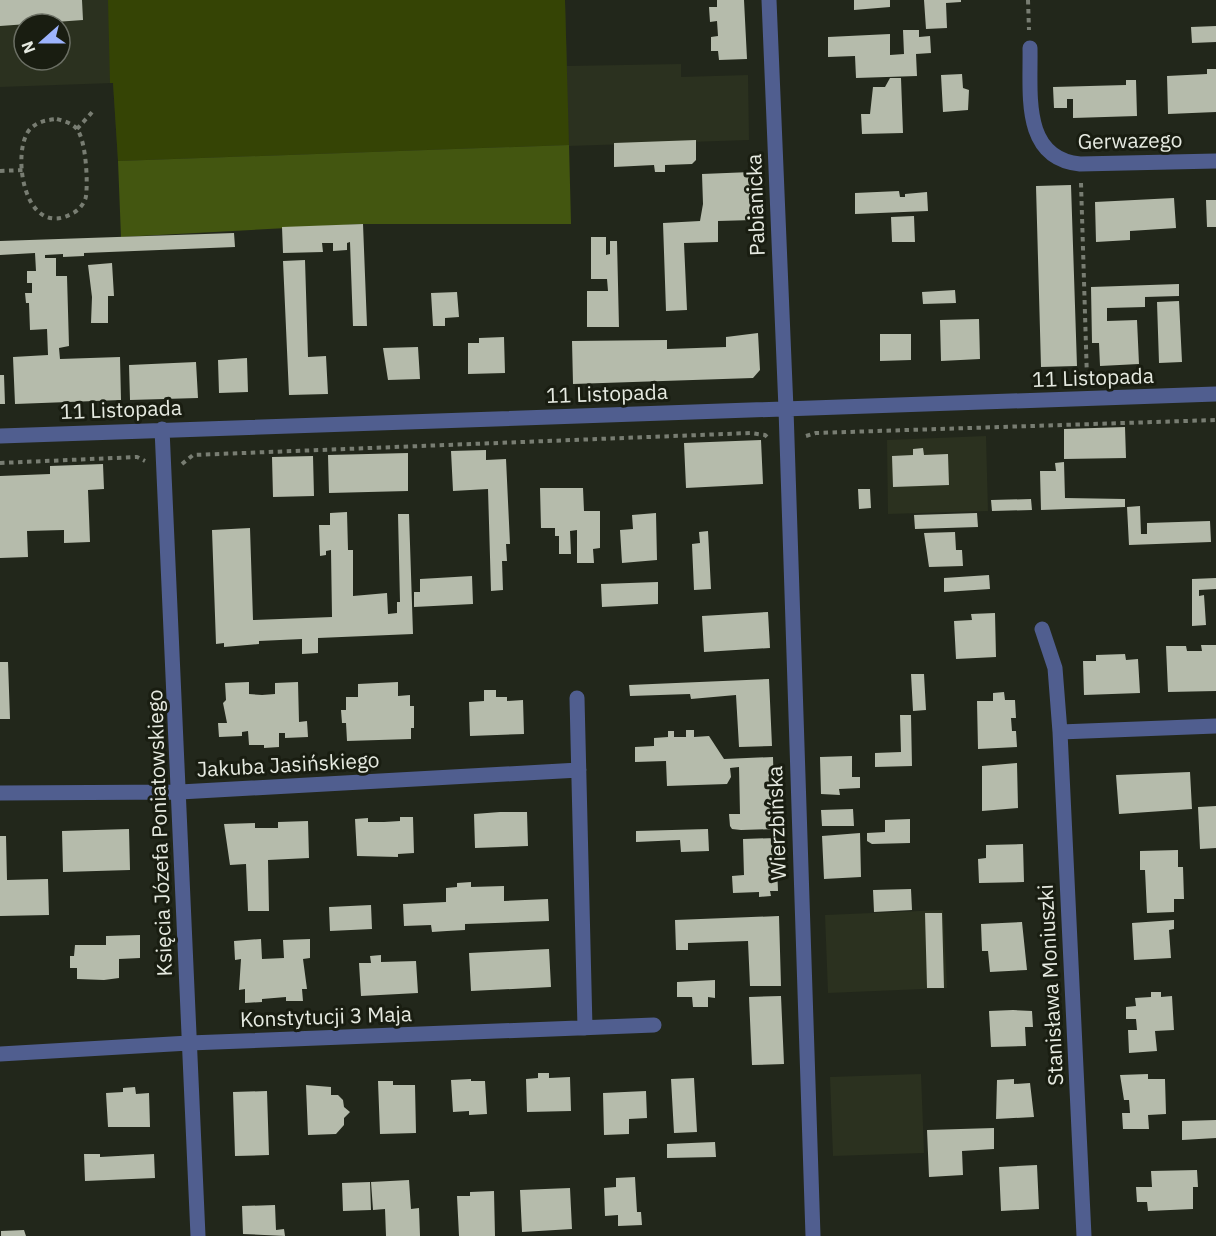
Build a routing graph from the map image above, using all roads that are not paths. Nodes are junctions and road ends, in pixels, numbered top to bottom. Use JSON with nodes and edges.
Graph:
{"nodes":[{"id":1,"x":769,"y":0,"type":"edge"},
{"id":2,"x":1030,"y":48,"type":"road end"},
{"id":3,"x":1216,"y":161,"type":"edge"},
{"id":4,"x":1216,"y":394,"type":"edge"},
{"id":5,"x":786,"y":409,"type":"junction"},
{"id":6,"x":162,"y":429,"type":"junction"},
{"id":7,"x":0,"y":436,"type":"edge"},
{"id":8,"x":1042,"y":629,"type":"dead end"},
{"id":9,"x":577,"y":698,"type":"dead end"},
{"id":10,"x":1216,"y":726,"type":"edge"},
{"id":11,"x":1060,"y":732,"type":"junction"},
{"id":12,"x":579,"y":770,"type":"junction"},
{"id":13,"x":180,"y":792,"type":"junction"},
{"id":14,"x":0,"y":793,"type":"edge"},
{"id":15,"x":654,"y":1025,"type":"dead end"},
{"id":16,"x":585,"y":1028,"type":"junction"},
{"id":17,"x":189,"y":1043,"type":"junction"},
{"id":18,"x":0,"y":1054,"type":"edge"},
{"id":19,"x":198,"y":1236,"type":"edge"},
{"id":20,"x":813,"y":1236,"type":"edge"},
{"id":21,"x":1084,"y":1236,"type":"edge"}],
"edges":[{"from":1,"to":5,"type":"street","name":"Pabianicka"},
{"from":2,"to":3,"type":"street","name":"Gerwazego"},
{"from":4,"to":5,"type":"street","name":"11 Listopada"},
{"from":5,"to":6,"type":"street","name":"11 Listopada"},
{"from":5,"to":20,"type":"street","name":"Wierzbińska"},
{"from":6,"to":7,"type":"street","name":"11 Listopada"},
{"from":6,"to":13,"type":"street","name":"Księcia Józefa Poniatowskiego"},
{"from":8,"to":11,"type":"street","name":"Stanisława Moniuszki"},
{"from":9,"to":12,"type":"street"},
{"from":10,"to":11,"type":"street"},
{"from":11,"to":21,"type":"street","name":"Stanisława Moniuszki"},
{"from":12,"to":13,"type":"street","name":"Jakuba Jasińskiego"},
{"from":12,"to":16,"type":"street"},
{"from":13,"to":14,"type":"street","name":"Jakuba Jasińskiego"},
{"from":13,"to":17,"type":"street","name":"Księcia Józefa Poniatowskiego"},
{"from":15,"to":16,"type":"street","name":"Konstytucji 3 Maja"},
{"from":16,"to":17,"type":"street","name":"Konstytucji 3 Maja"},
{"from":17,"to":18,"type":"street","name":"Konstytucji 3 Maja"},
{"from":17,"to":19,"type":"street","name":"Księcia Józefa Poniatowskiego"}]}
